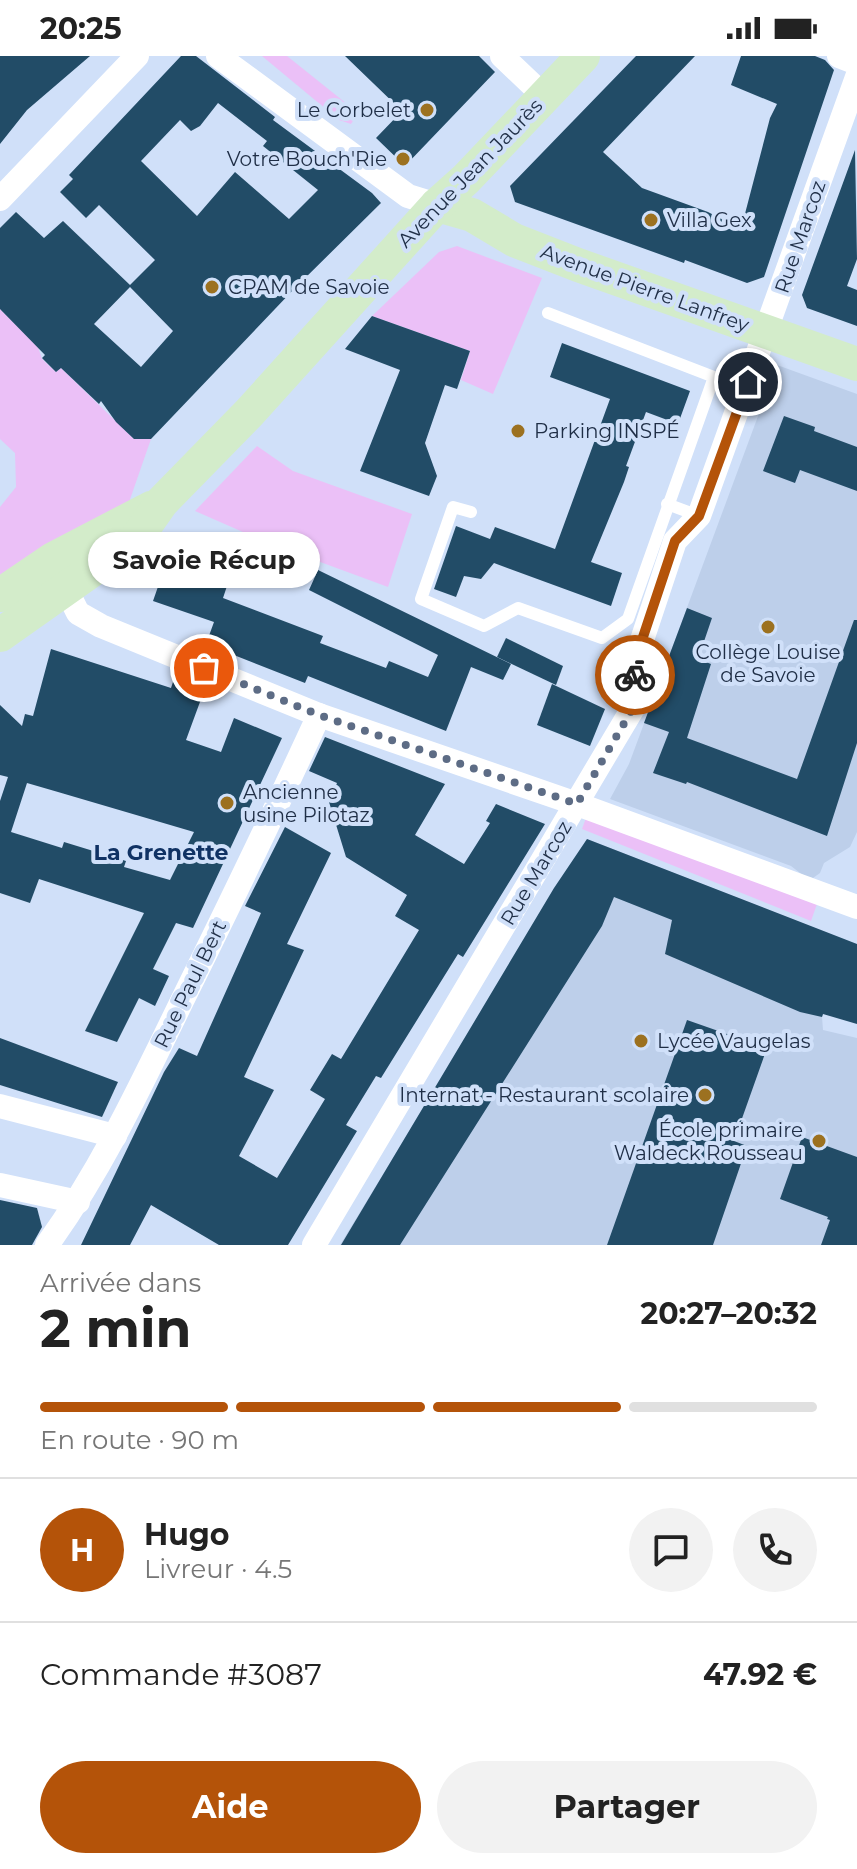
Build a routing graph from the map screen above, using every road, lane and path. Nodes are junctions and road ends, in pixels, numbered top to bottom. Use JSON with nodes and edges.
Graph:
{"nodes":[{"id":1,"x":137,"y":56,"type":"edge"},
{"id":2,"x":218,"y":56,"type":"edge"},
{"id":3,"x":502,"y":56,"type":"edge"},
{"id":4,"x":583,"y":56,"type":"edge"},
{"id":5,"x":839,"y":56,"type":"edge"},
{"id":6,"x":857,"y":63,"type":"edge"},
{"id":7,"x":857,"y":77,"type":"edge"},
{"id":8,"x":544,"y":96,"type":"junction"},
{"id":9,"x":0,"y":199,"type":"edge"},
{"id":10,"x":437,"y":205,"type":"junction"},
{"id":11,"x":548,"y":313,"type":"dead end"},
{"id":12,"x":766,"y":333,"type":"junction"},
{"id":13,"x":857,"y":364,"type":"edge"},
{"id":14,"x":667,"y":504,"type":"junction"},
{"id":15,"x":471,"y":512,"type":"dead end"},
{"id":16,"x":699,"y":516,"type":"junction"},
{"id":17,"x":59,"y":574,"type":"junction"},
{"id":18,"x":0,"y":595,"type":"edge"},
{"id":19,"x":1,"y":635,"type":"edge"},
{"id":20,"x":319,"y":715,"type":"junction"},
{"id":21,"x":577,"y":804,"type":"junction"},
{"id":22,"x":857,"y":907,"type":"edge"},
{"id":23,"x":0,"y":1106,"type":"edge"},
{"id":24,"x":115,"y":1136,"type":"junction"},
{"id":25,"x":0,"y":1185,"type":"edge"},
{"id":26,"x":78,"y":1202,"type":"junction"},
{"id":27,"x":47,"y":1245,"type":"edge"},
{"id":28,"x":314,"y":1245,"type":"edge"}],
"edges":[{"from":1,"to":9,"type":"street"},
{"from":2,"to":10,"type":"street"},
{"from":3,"to":8,"type":"street"},
{"from":4,"to":8,"type":"main road","name":"Avenue Jean Jaurès"},
{"from":5,"to":6,"type":"street"},
{"from":7,"to":12,"type":"street","name":"Rue Marcoz"},
{"from":8,"to":10,"type":"main road","name":"Avenue Jean Jaurès"},
{"from":10,"to":12,"type":"main road","name":"Avenue Pierre Lanfrey"},
{"from":10,"to":17,"type":"main road","name":"Avenue Jean Jaurès"},
{"from":11,"to":14,"type":"lane"},
{"from":12,"to":13,"type":"main road","name":"Avenue Pierre Lanfrey"},
{"from":12,"to":16,"type":"street","name":"Rue Marcoz"},
{"from":14,"to":15,"type":"lane"},
{"from":14,"to":16,"type":"lane"},
{"from":16,"to":21,"type":"street","name":"Rue Marcoz"},
{"from":17,"to":18,"type":"main road"},
{"from":17,"to":19,"type":"main road"},
{"from":17,"to":20,"type":"street"},
{"from":20,"to":21,"type":"street"},
{"from":20,"to":24,"type":"street","name":"Rue Paul Bert"},
{"from":21,"to":22,"type":"street"},
{"from":21,"to":28,"type":"street","name":"Rue Marcoz"},
{"from":23,"to":24,"type":"street"},
{"from":24,"to":26,"type":"street","name":"Rue Paul Bert"},
{"from":25,"to":26,"type":"street"},
{"from":26,"to":27,"type":"street","name":"Rue Paul Bert"}]}
